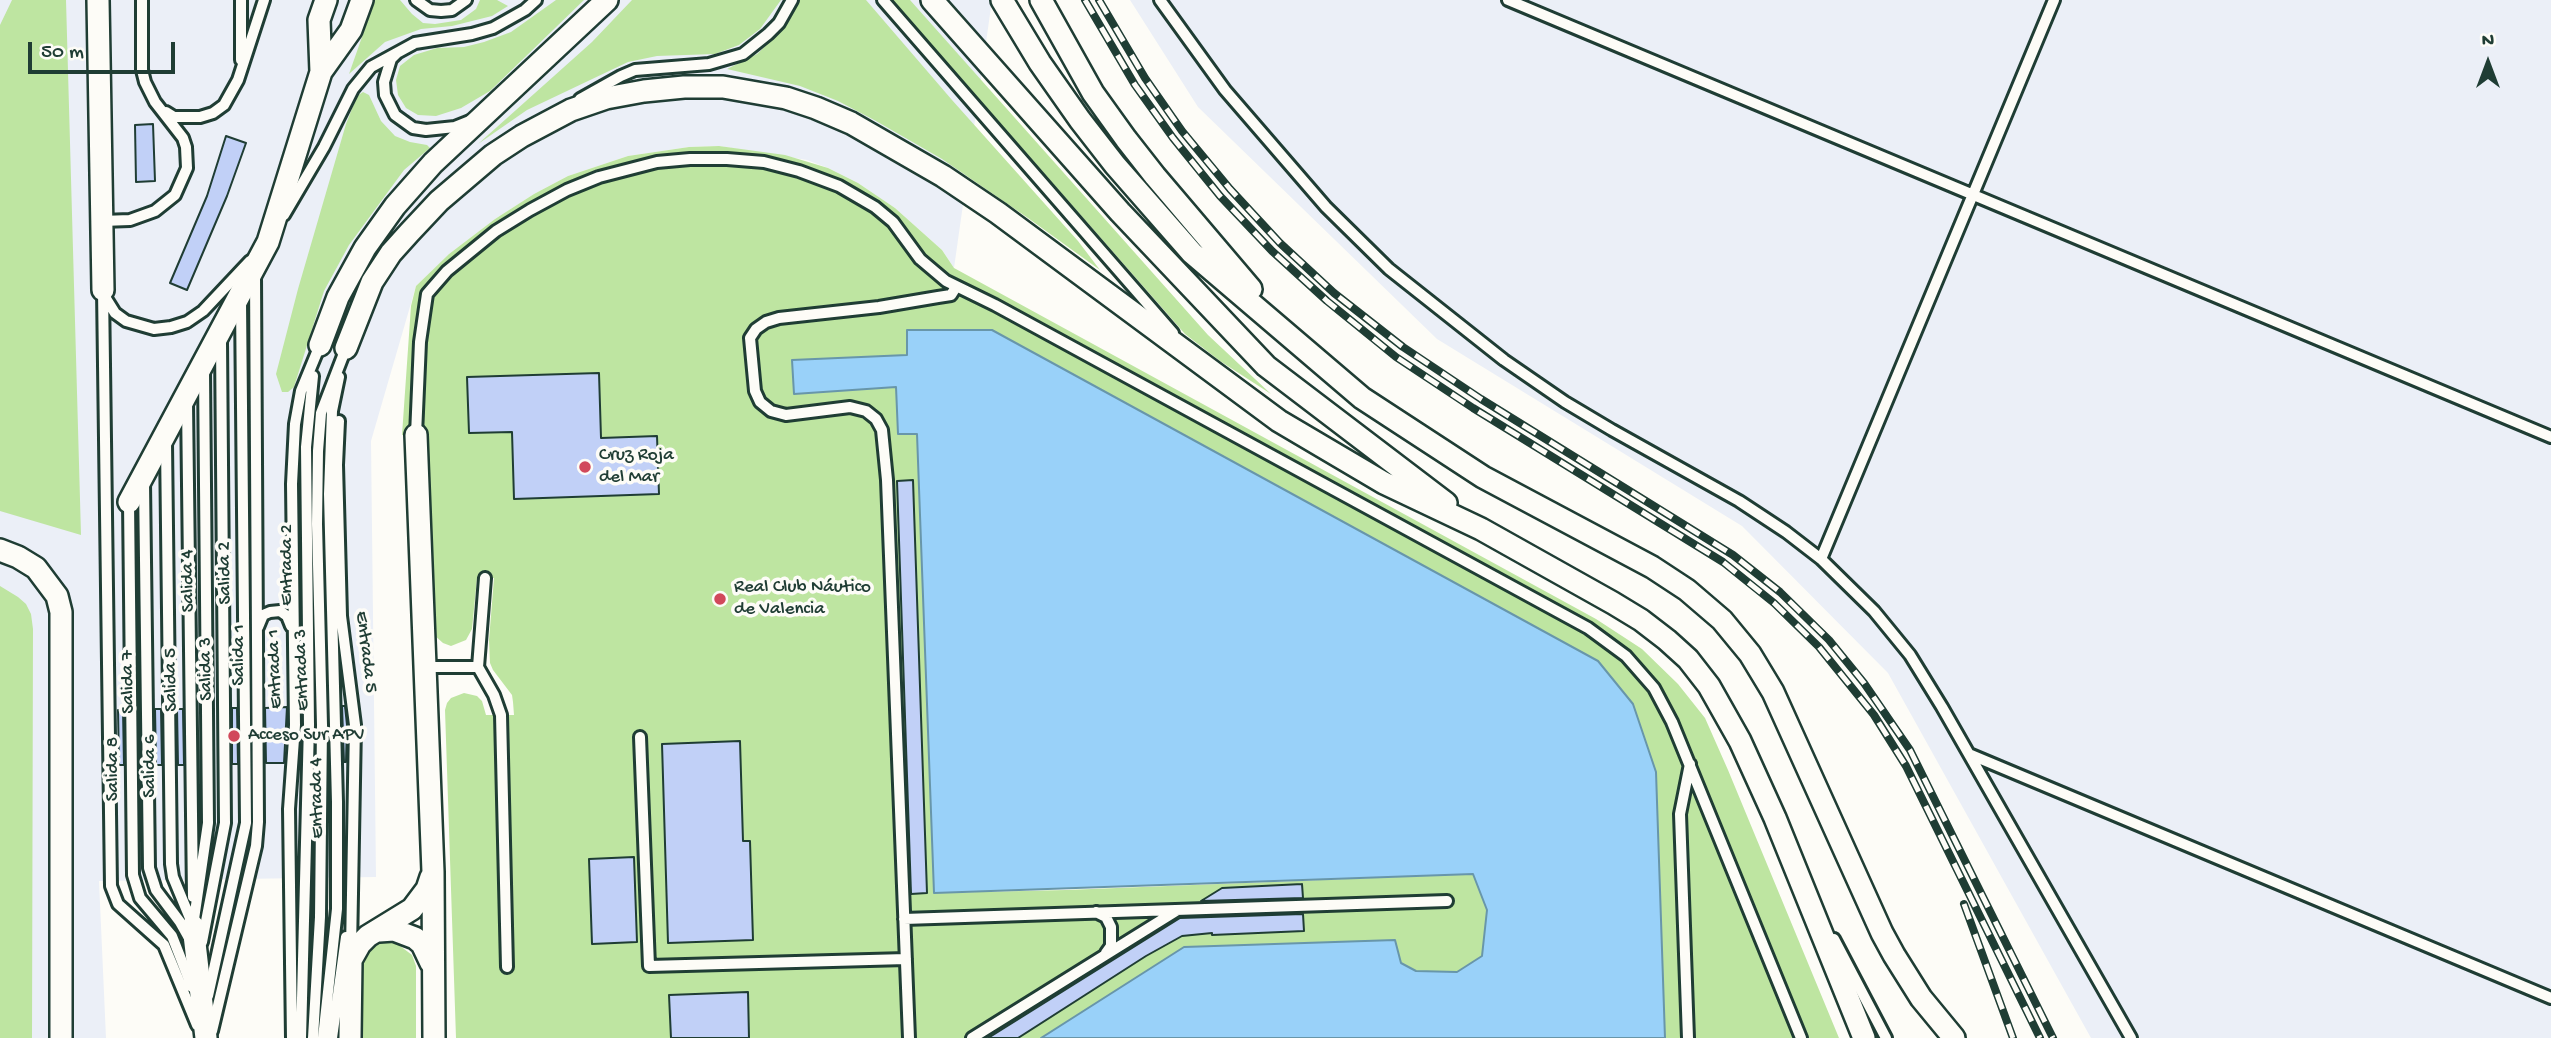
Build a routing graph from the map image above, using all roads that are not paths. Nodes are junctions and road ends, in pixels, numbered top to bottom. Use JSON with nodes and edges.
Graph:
{"nodes":[{"id":1,"x":98,"y":0,"type":"edge"},
{"id":2,"x":142,"y":0,"type":"edge"},
{"id":3,"x":241,"y":0,"type":"edge"},
{"id":4,"x":264,"y":0,"type":"edge"},
{"id":5,"x":326,"y":0,"type":"edge"},
{"id":6,"x":362,"y":0,"type":"edge"},
{"id":7,"x":416,"y":0,"type":"edge"},
{"id":8,"x":466,"y":0,"type":"edge"},
{"id":9,"x":536,"y":0,"type":"edge"},
{"id":10,"x":607,"y":0,"type":"edge"},
{"id":11,"x":792,"y":0,"type":"edge"},
{"id":12,"x":883,"y":0,"type":"edge"},
{"id":13,"x":932,"y":0,"type":"edge"},
{"id":14,"x":1002,"y":0,"type":"edge"},
{"id":15,"x":1041,"y":0,"type":"edge"},
{"id":16,"x":1160,"y":0,"type":"edge"},
{"id":17,"x":1508,"y":0,"type":"edge"},
{"id":18,"x":2054,"y":0,"type":"edge"},
{"id":19,"x":401,"y":48,"type":"junction"},
{"id":20,"x":321,"y":72,"type":"junction"},
{"id":21,"x":238,"y":80,"type":"junction"},
{"id":22,"x":163,"y":111,"type":"junction"},
{"id":23,"x":490,"y":111,"type":"junction"},
{"id":24,"x":522,"y":136,"type":"junction"},
{"id":25,"x":1972,"y":195,"type":"junction"},
{"id":26,"x":102,"y":220,"type":"junction"},
{"id":27,"x":268,"y":242,"type":"junction"},
{"id":28,"x":256,"y":266,"type":"junction"},
{"id":29,"x":956,"y":287,"type":"junction"},
{"id":30,"x":103,"y":290,"type":"junction"},
{"id":31,"x":241,"y":293,"type":"junction"},
{"id":32,"x":220,"y":331,"type":"junction"},
{"id":33,"x":1298,"y":343,"type":"junction"},
{"id":34,"x":320,"y":345,"type":"junction"},
{"id":35,"x":346,"y":348,"type":"junction"},
{"id":36,"x":1195,"y":359,"type":"junction"},
{"id":37,"x":204,"y":362,"type":"junction"},
{"id":38,"x":187,"y":393,"type":"junction"},
{"id":39,"x":166,"y":433,"type":"junction"},
{"id":40,"x":416,"y":435,"type":"joint"},
{"id":41,"x":2551,"y":437,"type":"edge"},
{"id":42,"x":144,"y":473,"type":"junction"},
{"id":43,"x":128,"y":502,"type":"joint"},
{"id":44,"x":1481,"y":529,"type":"junction"},
{"id":45,"x":0,"y":550,"type":"edge"},
{"id":46,"x":1821,"y":559,"type":"junction"},
{"id":47,"x":485,"y":578,"type":"dead end"},
{"id":48,"x":257,"y":629,"type":"junction"},
{"id":49,"x":292,"y":632,"type":"junction"},
{"id":50,"x":425,"y":667,"type":"junction"},
{"id":51,"x":478,"y":667,"type":"junction"},
{"id":52,"x":640,"y":737,"type":"dead end"},
{"id":53,"x":1969,"y":754,"type":"junction"},
{"id":54,"x":1690,"y":764,"type":"junction"},
{"id":55,"x":1791,"y":859,"type":"junction"},
{"id":56,"x":433,"y":872,"type":"junction"},
{"id":57,"x":352,"y":892,"type":"junction"},
{"id":58,"x":1447,"y":901,"type":"dead end"},
{"id":59,"x":1178,"y":910,"type":"junction"},
{"id":60,"x":1096,"y":912,"type":"junction"},
{"id":61,"x":904,"y":919,"type":"junction"},
{"id":62,"x":193,"y":926,"type":"junction"},
{"id":63,"x":379,"y":931,"type":"junction"},
{"id":64,"x":1104,"y":956,"type":"junction"},
{"id":65,"x":906,"y":959,"type":"junction"},
{"id":66,"x":351,"y":960,"type":"junction"},
{"id":67,"x":197,"y":962,"type":"junction"},
{"id":68,"x":507,"y":967,"type":"dead end"},
{"id":69,"x":433,"y":968,"type":"junction"},
{"id":70,"x":349,"y":989,"type":"junction"},
{"id":71,"x":2551,"y":998,"type":"edge"},
{"id":72,"x":203,"y":1016,"type":"junction"},
{"id":73,"x":61,"y":1038,"type":"edge"},
{"id":74,"x":206,"y":1038,"type":"edge"},
{"id":75,"x":292,"y":1038,"type":"edge"},
{"id":76,"x":302,"y":1038,"type":"edge"},
{"id":77,"x":313,"y":1038,"type":"edge"},
{"id":78,"x":323,"y":1038,"type":"edge"},
{"id":79,"x":332,"y":1038,"type":"edge"},
{"id":80,"x":340,"y":1038,"type":"edge"},
{"id":81,"x":350,"y":1038,"type":"edge"},
{"id":82,"x":433,"y":1038,"type":"edge"},
{"id":83,"x":909,"y":1038,"type":"edge"},
{"id":84,"x":972,"y":1038,"type":"edge"},
{"id":85,"x":1688,"y":1038,"type":"edge"},
{"id":86,"x":1801,"y":1038,"type":"edge"},
{"id":87,"x":1864,"y":1038,"type":"edge"},
{"id":88,"x":1886,"y":1038,"type":"edge"},
{"id":89,"x":1954,"y":1038,"type":"edge"},
{"id":90,"x":2131,"y":1038,"type":"edge"}],
"edges":[{"from":1,"to":26,"type":"street"},
{"from":2,"to":22,"type":"lane"},
{"from":3,"to":21,"type":"lane"},
{"from":4,"to":21,"type":"lane"},
{"from":5,"to":20,"type":"street"},
{"from":6,"to":20,"type":"street"},
{"from":7,"to":8,"type":"lane"},
{"from":9,"to":19,"type":"lane"},
{"from":10,"to":23,"type":"street"},
{"from":11,"to":24,"type":"lane"},
{"from":12,"to":36,"type":"lane"},
{"from":13,"to":44,"type":"street"},
{"from":14,"to":33,"type":"street"},
{"from":15,"to":33,"type":"street"},
{"from":16,"to":46,"type":"lane"},
{"from":17,"to":25,"type":"lane"},
{"from":18,"to":25,"type":"lane"},
{"from":19,"to":23,"type":"lane"},
{"from":19,"to":27,"type":"lane"},
{"from":20,"to":27,"type":"street"},
{"from":21,"to":22,"type":"lane"},
{"from":22,"to":26,"type":"lane"},
{"from":23,"to":34,"type":"street"},
{"from":24,"to":35,"type":"street"},
{"from":24,"to":36,"type":"street"},
{"from":25,"to":41,"type":"lane"},
{"from":25,"to":46,"type":"lane"},
{"from":26,"to":30,"type":"street"},
{"from":27,"to":28,"type":"street"},
{"from":27,"to":30,"type":"lane"},
{"from":28,"to":31,"type":"street"},
{"from":28,"to":48,"type":"lane","name":"Salida 1"},
{"from":29,"to":40,"type":"lane"},
{"from":29,"to":54,"type":"lane"},
{"from":29,"to":61,"type":"lane"},
{"from":30,"to":74,"type":"lane"},
{"from":31,"to":32,"type":"street"},
{"from":31,"to":72,"type":"lane","name":"Salida 2"},
{"from":32,"to":37,"type":"street"},
{"from":32,"to":67,"type":"lane","name":"Salida 3"},
{"from":33,"to":89,"type":"street"},
{"from":34,"to":49,"type":"lane","name":"Entrada 1"},
{"from":34,"to":76,"type":"lane","name":"Entrada 2"},
{"from":35,"to":57,"type":"lane","name":"Entrada 5"},
{"from":35,"to":77,"type":"lane","name":"Entrada 3"},
{"from":35,"to":78,"type":"lane","name":"Entrada 4"},
{"from":36,"to":44,"type":"street"},
{"from":37,"to":38,"type":"street"},
{"from":37,"to":62,"type":"lane","name":"Salida 4"},
{"from":38,"to":39,"type":"street"},
{"from":38,"to":62,"type":"lane","name":"Salida 5"},
{"from":39,"to":42,"type":"street"},
{"from":39,"to":62,"type":"lane","name":"Salida 6"},
{"from":40,"to":50,"type":"street"},
{"from":42,"to":43,"type":"street"},
{"from":42,"to":67,"type":"lane","name":"Salida 7"},
{"from":43,"to":72,"type":"lane","name":"Salida 8"},
{"from":44,"to":55,"type":"street"},
{"from":45,"to":73,"type":"street"},
{"from":46,"to":53,"type":"lane"},
{"from":47,"to":51,"type":"lane"},
{"from":48,"to":49,"type":"lane"},
{"from":48,"to":74,"type":"lane","name":"Salida 1"},
{"from":49,"to":75,"type":"lane","name":"Entrada 1"},
{"from":50,"to":51,"type":"lane"},
{"from":50,"to":56,"type":"street"},
{"from":51,"to":68,"type":"lane"},
{"from":52,"to":65,"type":"lane"},
{"from":53,"to":71,"type":"lane"},
{"from":53,"to":90,"type":"lane"},
{"from":54,"to":85,"type":"lane"},
{"from":54,"to":86,"type":"lane"},
{"from":55,"to":87,"type":"street"},
{"from":55,"to":88,"type":"lane"},
{"from":56,"to":63,"type":"street"},
{"from":56,"to":69,"type":"street"},
{"from":57,"to":66,"type":"lane","name":"Entrada 5"},
{"from":57,"to":79,"type":"lane"},
{"from":58,"to":59,"type":"lane"},
{"from":59,"to":60,"type":"lane"},
{"from":59,"to":64,"type":"lane"},
{"from":60,"to":61,"type":"lane"},
{"from":60,"to":64,"type":"lane"},
{"from":61,"to":65,"type":"lane"},
{"from":62,"to":67,"type":"street"},
{"from":63,"to":66,"type":"street"},
{"from":63,"to":69,"type":"street"},
{"from":64,"to":84,"type":"lane"},
{"from":65,"to":83,"type":"lane"},
{"from":66,"to":70,"type":"street"},
{"from":67,"to":72,"type":"street"},
{"from":69,"to":82,"type":"street"},
{"from":70,"to":80,"type":"street"},
{"from":70,"to":81,"type":"street"},
{"from":72,"to":74,"type":"street"}]}
